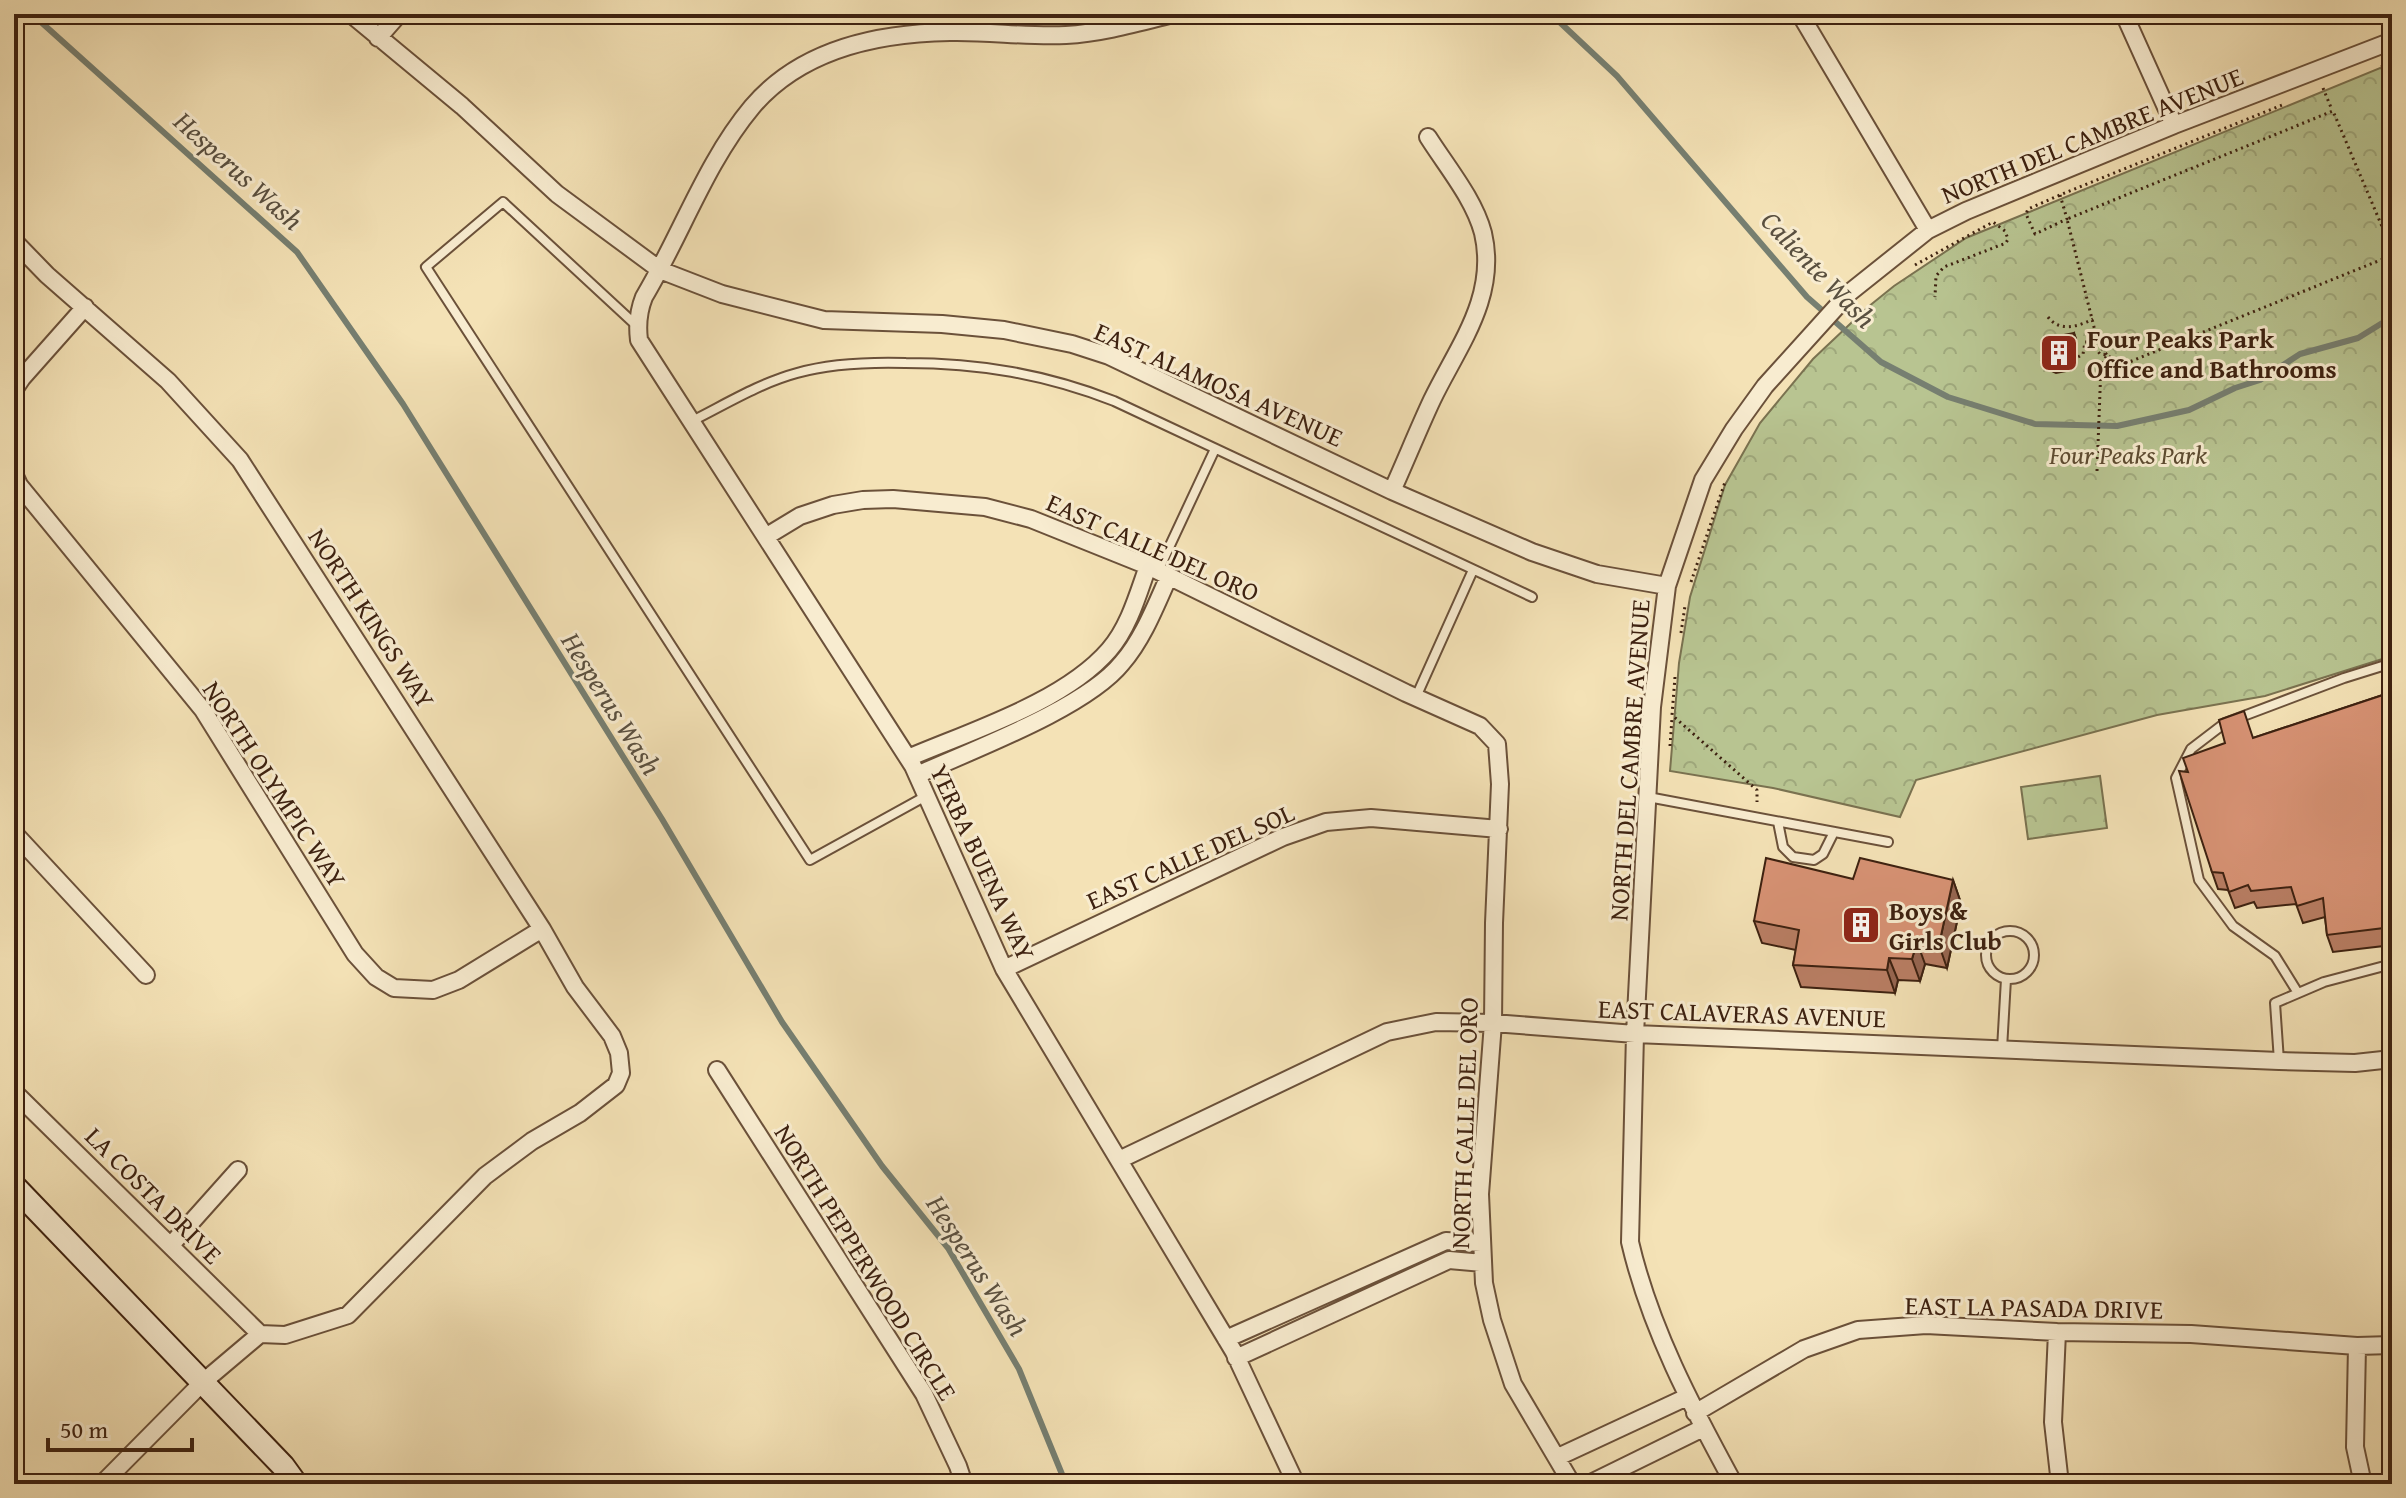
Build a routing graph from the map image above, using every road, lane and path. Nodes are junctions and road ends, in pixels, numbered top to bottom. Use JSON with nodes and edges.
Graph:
{"nodes":[{"id":1,"x":351,"y":14,"type":"edge"},
{"id":2,"x":399,"y":14,"type":"edge"},
{"id":3,"x":1173,"y":14,"type":"edge"},
{"id":4,"x":1800,"y":14,"type":"edge"},
{"id":5,"x":2124,"y":14,"type":"edge"},
{"id":6,"x":378,"y":38,"type":"junction"},
{"id":7,"x":2392,"y":41,"type":"edge"},
{"id":8,"x":2379,"y":65,"type":"dead end"},
{"id":9,"x":2392,"y":70,"type":"edge"},
{"id":10,"x":2323,"y":88,"type":"dead end"},
{"id":11,"x":2294,"y":99,"type":"dead end"},
{"id":12,"x":2333,"y":111,"type":"junction"},
{"id":13,"x":2174,"y":125,"type":"junction"},
{"id":14,"x":1428,"y":137,"type":"dead end"},
{"id":15,"x":2060,"y":195,"type":"junction"},
{"id":16,"x":2067,"y":219,"type":"junction"},
{"id":17,"x":1928,"y":230,"type":"junction"},
{"id":18,"x":14,"y":241,"type":"edge"},
{"id":19,"x":2390,"y":256,"type":"edge"},
{"id":20,"x":1914,"y":266,"type":"dead end"},
{"id":21,"x":660,"y":270,"type":"junction"},
{"id":22,"x":1935,"y":297,"type":"dead end"},
{"id":23,"x":85,"y":307,"type":"junction"},
{"id":24,"x":2048,"y":317,"type":"dead end"},
{"id":25,"x":2093,"y":319,"type":"junction"},
{"id":26,"x":637,"y":327,"type":"junction"},
{"id":27,"x":2107,"y":355,"type":"junction"},
{"id":28,"x":2073,"y":360,"type":"edge"},
{"id":29,"x":14,"y":390,"type":"edge"},
{"id":30,"x":692,"y":421,"type":"junction"},
{"id":31,"x":1215,"y":449,"type":"junction"},
{"id":32,"x":2097,"y":471,"type":"dead end"},
{"id":33,"x":14,"y":474,"type":"edge"},
{"id":34,"x":1728,"y":476,"type":"dead end"},
{"id":35,"x":1392,"y":491,"type":"junction"},
{"id":36,"x":767,"y":536,"type":"junction"},
{"id":37,"x":1473,"y":570,"type":"junction"},
{"id":38,"x":1159,"y":571,"type":"junction"},
{"id":39,"x":1691,"y":582,"type":"dead end"},
{"id":40,"x":1667,"y":586,"type":"junction"},
{"id":41,"x":1532,"y":597,"type":"dead end"},
{"id":42,"x":1685,"y":606,"type":"dead end"},
{"id":43,"x":1680,"y":638,"type":"dead end"},
{"id":44,"x":2392,"y":663,"type":"edge"},
{"id":45,"x":1676,"y":676,"type":"dead end"},
{"id":46,"x":1416,"y":697,"type":"junction"},
{"id":47,"x":1497,"y":744,"type":"joint"},
{"id":48,"x":908,"y":758,"type":"junction"},
{"id":49,"x":917,"y":775,"type":"junction"},
{"id":50,"x":926,"y":796,"type":"junction"},
{"id":51,"x":1648,"y":797,"type":"junction"},
{"id":52,"x":1758,"y":807,"type":"dead end"},
{"id":53,"x":1778,"y":822,"type":"junction"},
{"id":54,"x":1499,"y":829,"type":"junction"},
{"id":55,"x":1834,"y":832,"type":"junction"},
{"id":56,"x":15,"y":834,"type":"edge"},
{"id":57,"x":1888,"y":842,"type":"dead end"},
{"id":58,"x":542,"y":929,"type":"junction"},
{"id":59,"x":2392,"y":964,"type":"edge"},
{"id":60,"x":1004,"y":969,"type":"junction"},
{"id":61,"x":146,"y":975,"type":"dead end"},
{"id":62,"x":2006,"y":979,"type":"junction"},
{"id":63,"x":2298,"y":993,"type":"junction"},
{"id":64,"x":1493,"y":1023,"type":"junction"},
{"id":65,"x":1635,"y":1034,"type":"junction"},
{"id":66,"x":2002,"y":1049,"type":"junction"},
{"id":67,"x":2392,"y":1059,"type":"edge"},
{"id":68,"x":2279,"y":1061,"type":"junction"},
{"id":69,"x":717,"y":1070,"type":"dead end"},
{"id":70,"x":14,"y":1092,"type":"edge"},
{"id":71,"x":1119,"y":1160,"type":"junction"},
{"id":72,"x":238,"y":1170,"type":"dead end"},
{"id":73,"x":14,"y":1186,"type":"edge"},
{"id":74,"x":1481,"y":1243,"type":"junction"},
{"id":75,"x":171,"y":1245,"type":"junction"},
{"id":76,"x":1483,"y":1263,"type":"junction"},
{"id":77,"x":2057,"y":1332,"type":"junction"},
{"id":78,"x":260,"y":1334,"type":"junction"},
{"id":79,"x":1226,"y":1339,"type":"junction"},
{"id":80,"x":2392,"y":1345,"type":"edge"},
{"id":81,"x":2357,"y":1346,"type":"junction"},
{"id":82,"x":1236,"y":1358,"type":"junction"},
{"id":83,"x":202,"y":1383,"type":"junction"},
{"id":84,"x":1687,"y":1397,"type":"junction"},
{"id":85,"x":1695,"y":1413,"type":"junction"},
{"id":86,"x":1703,"y":1428,"type":"junction"},
{"id":87,"x":1558,"y":1457,"type":"junction"},
{"id":88,"x":102,"y":1484,"type":"edge"},
{"id":89,"x":296,"y":1484,"type":"edge"},
{"id":90,"x":964,"y":1484,"type":"edge"},
{"id":91,"x":1296,"y":1484,"type":"edge"},
{"id":92,"x":1572,"y":1484,"type":"edge"},
{"id":93,"x":1589,"y":1484,"type":"edge"},
{"id":94,"x":1734,"y":1484,"type":"edge"},
{"id":95,"x":2060,"y":1484,"type":"edge"},
{"id":96,"x":2363,"y":1484,"type":"edge"}],
"edges":[{"from":1,"to":6,"type":"street","name":"EAST ALAMOSA AVENUE"},
{"from":2,"to":6,"type":"street"},
{"from":3,"to":21,"type":"street"},
{"from":4,"to":17,"type":"street"},
{"from":5,"to":13,"type":"street"},
{"from":6,"to":21,"type":"street","name":"EAST ALAMOSA AVENUE"},
{"from":7,"to":13,"type":"street","name":"NORTH DEL CAMBRE AVENUE"},
{"from":8,"to":9,"type":"path"},
{"from":10,"to":12,"type":"path"},
{"from":11,"to":15,"type":"path"},
{"from":12,"to":16,"type":"path"},
{"from":12,"to":19,"type":"path"},
{"from":13,"to":17,"type":"street","name":"NORTH DEL CAMBRE AVENUE"},
{"from":14,"to":35,"type":"street"},
{"from":15,"to":16,"type":"path"},
{"from":15,"to":16,"type":"path"},
{"from":16,"to":25,"type":"path"},
{"from":17,"to":40,"type":"street","name":"NORTH DEL CAMBRE AVENUE"},
{"from":18,"to":23,"type":"street","name":"NORTH KINGS WAY"},
{"from":19,"to":27,"type":"path"},
{"from":20,"to":22,"type":"path"},
{"from":21,"to":26,"type":"street"},
{"from":21,"to":35,"type":"street","name":"EAST ALAMOSA AVENUE"},
{"from":23,"to":29,"type":"street"},
{"from":23,"to":58,"type":"street","name":"NORTH KINGS WAY"},
{"from":24,"to":25,"type":"path"},
{"from":25,"to":27,"type":"path"},
{"from":26,"to":30,"type":"street","name":"YERBA BUENA WAY"},
{"from":26,"to":50,"type":"lane"},
{"from":27,"to":28,"type":"path"},
{"from":27,"to":32,"type":"path"},
{"from":30,"to":31,"type":"lane"},
{"from":30,"to":36,"type":"street","name":"YERBA BUENA WAY"},
{"from":31,"to":37,"type":"lane"},
{"from":31,"to":38,"type":"lane"},
{"from":33,"to":58,"type":"street","name":"NORTH OLYMPIC WAY"},
{"from":34,"to":39,"type":"path"},
{"from":35,"to":40,"type":"street","name":"EAST ALAMOSA AVENUE"},
{"from":36,"to":38,"type":"street","name":"EAST CALLE DEL ORO"},
{"from":36,"to":48,"type":"street","name":"YERBA BUENA WAY"},
{"from":37,"to":41,"type":"lane"},
{"from":37,"to":46,"type":"lane"},
{"from":38,"to":46,"type":"street","name":"EAST CALLE DEL ORO"},
{"from":38,"to":48,"type":"street"},
{"from":38,"to":49,"type":"street"},
{"from":40,"to":51,"type":"street","name":"NORTH DEL CAMBRE AVENUE"},
{"from":42,"to":43,"type":"path"},
{"from":44,"to":63,"type":"lane"},
{"from":45,"to":52,"type":"path"},
{"from":46,"to":47,"type":"street","name":"EAST CALLE DEL ORO"},
{"from":47,"to":54,"type":"street","name":"NORTH CALLE DEL ORO"},
{"from":48,"to":49,"type":"street","name":"YERBA BUENA WAY"},
{"from":49,"to":50,"type":"street","name":"YERBA BUENA WAY"},
{"from":50,"to":60,"type":"street","name":"YERBA BUENA WAY"},
{"from":51,"to":53,"type":"lane"},
{"from":51,"to":65,"type":"street","name":"NORTH DEL CAMBRE AVENUE"},
{"from":53,"to":55,"type":"lane"},
{"from":53,"to":55,"type":"lane"},
{"from":54,"to":60,"type":"street","name":"EAST CALLE DEL SOL"},
{"from":54,"to":64,"type":"street","name":"NORTH CALLE DEL ORO"},
{"from":55,"to":57,"type":"lane"},
{"from":56,"to":61,"type":"street"},
{"from":58,"to":78,"type":"street","name":"NORTH KINGS WAY"},
{"from":59,"to":63,"type":"lane"},
{"from":60,"to":71,"type":"street","name":"YERBA BUENA WAY"},
{"from":62,"to":62,"type":"lane"},
{"from":62,"to":66,"type":"lane"},
{"from":63,"to":68,"type":"lane"},
{"from":64,"to":65,"type":"street","name":"EAST CALAVERAS AVENUE"},
{"from":64,"to":71,"type":"street","name":"EAST CALAVERAS AVENUE"},
{"from":64,"to":74,"type":"street","name":"NORTH CALLE DEL ORO"},
{"from":65,"to":66,"type":"street","name":"EAST CALAVERAS AVENUE"},
{"from":65,"to":84,"type":"street","name":"NORTH DEL CAMBRE AVENUE"},
{"from":66,"to":68,"type":"street","name":"EAST CALAVERAS AVENUE"},
{"from":67,"to":68,"type":"street","name":"EAST CALAVERAS AVENUE"},
{"from":69,"to":90,"type":"street","name":"NORTH PEPPERWOOD CIRCLE"},
{"from":70,"to":75,"type":"street","name":"LA COSTA DRIVE"},
{"from":71,"to":79,"type":"street","name":"YERBA BUENA WAY"},
{"from":72,"to":75,"type":"street"},
{"from":73,"to":83,"type":"main road"},
{"from":74,"to":76,"type":"street","name":"NORTH CALLE DEL ORO"},
{"from":74,"to":79,"type":"street"},
{"from":75,"to":78,"type":"street","name":"LA COSTA DRIVE"},
{"from":76,"to":82,"type":"street"},
{"from":76,"to":87,"type":"street","name":"NORTH CALLE DEL ORO"},
{"from":77,"to":81,"type":"street","name":"EAST LA PASADA DRIVE"},
{"from":77,"to":85,"type":"street","name":"EAST LA PASADA DRIVE"},
{"from":77,"to":95,"type":"street"},
{"from":78,"to":83,"type":"street"},
{"from":79,"to":82,"type":"street","name":"YERBA BUENA WAY"},
{"from":80,"to":81,"type":"street","name":"EAST LA PASADA DRIVE"},
{"from":81,"to":96,"type":"street"},
{"from":82,"to":91,"type":"street","name":"YERBA BUENA WAY"},
{"from":83,"to":88,"type":"street"},
{"from":83,"to":89,"type":"main road"},
{"from":84,"to":85,"type":"street","name":"NORTH DEL CAMBRE AVENUE"},
{"from":84,"to":87,"type":"street"},
{"from":85,"to":86,"type":"street","name":"NORTH DEL CAMBRE AVENUE"},
{"from":86,"to":93,"type":"street"},
{"from":86,"to":94,"type":"street","name":"NORTH DEL CAMBRE AVENUE"},
{"from":87,"to":92,"type":"street","name":"NORTH CALLE DEL ORO"}]}
